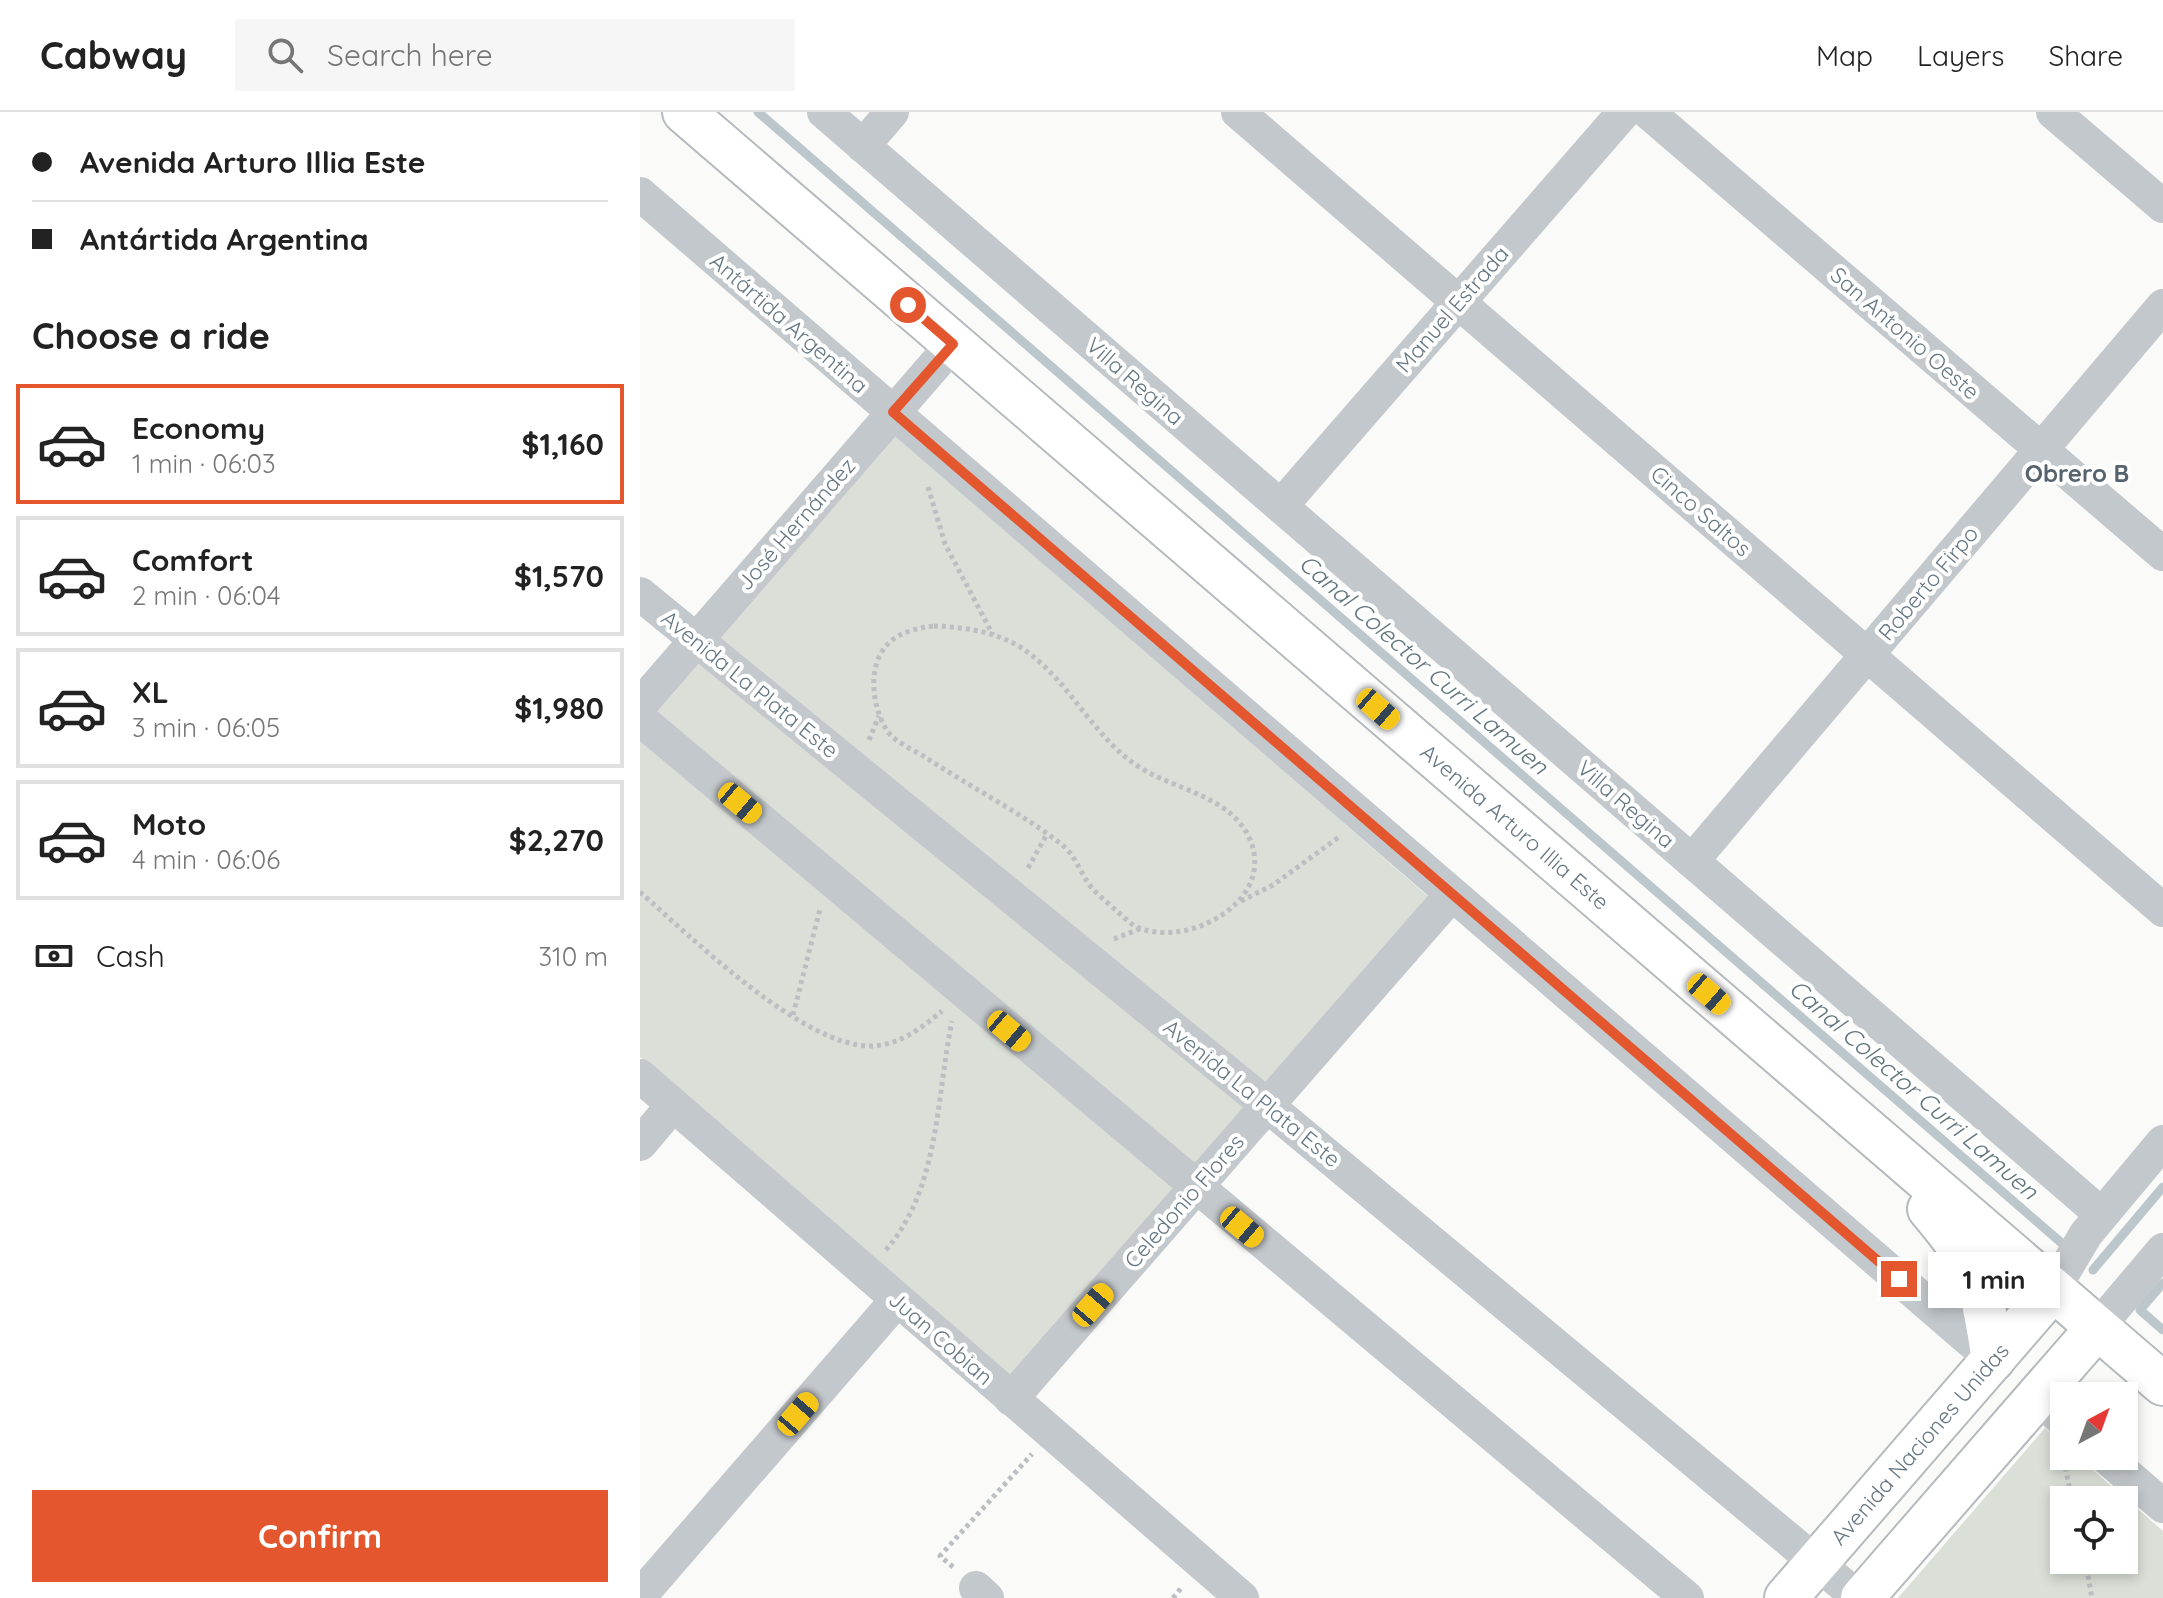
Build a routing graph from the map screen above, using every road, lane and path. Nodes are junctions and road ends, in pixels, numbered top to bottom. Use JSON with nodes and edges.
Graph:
{"nodes":[{"id":1,"x":684,"y":112,"type":"edge"},
{"id":2,"x":824,"y":112,"type":"edge"},
{"id":3,"x":892,"y":112,"type":"edge"},
{"id":4,"x":1238,"y":112,"type":"edge"},
{"id":5,"x":1624,"y":112,"type":"edge"},
{"id":6,"x":1648,"y":112,"type":"edge"},
{"id":7,"x":2053,"y":112,"type":"edge"},
{"id":8,"x":863,"y":146,"type":"junction"},
{"id":9,"x":640,"y":194,"type":"edge"},
{"id":10,"x":2163,"y":206,"type":"edge"},
{"id":11,"x":1459,"y":302,"type":"junction"},
{"id":12,"x":2163,"y":306,"type":"edge"},
{"id":13,"x":953,"y":344,"type":"junction"},
{"id":14,"x":893,"y":412,"type":"junction"},
{"id":15,"x":2041,"y":449,"type":"junction"},
{"id":16,"x":938,"y":489,"type":"dead end"},
{"id":17,"x":1281,"y":506,"type":"junction"},
{"id":18,"x":2163,"y":554,"type":"edge"},
{"id":19,"x":640,"y":594,"type":"edge"},
{"id":20,"x":994,"y":636,"type":"junction"},
{"id":21,"x":696,"y":640,"type":"junction"},
{"id":22,"x":1867,"y":655,"type":"junction"},
{"id":23,"x":640,"y":705,"type":"edge"},
{"id":24,"x":640,"y":719,"type":"edge"},
{"id":25,"x":1327,"y":827,"type":"dead end"},
{"id":26,"x":1339,"y":837,"type":"junction"},
{"id":27,"x":1350,"y":847,"type":"dead end"},
{"id":28,"x":1692,"y":861,"type":"junction"},
{"id":29,"x":828,"y":878,"type":"junction"},
{"id":30,"x":640,"y":892,"type":"edge"},
{"id":31,"x":1452,"y":894,"type":"junction"},
{"id":32,"x":1240,"y":902,"type":"junction"},
{"id":33,"x":2163,"y":910,"type":"edge"},
{"id":34,"x":959,"y":993,"type":"junction"},
{"id":35,"x":793,"y":1015,"type":"junction"},
{"id":36,"x":640,"y":1076,"type":"edge"},
{"id":37,"x":673,"y":1105,"type":"junction"},
{"id":38,"x":1267,"y":1106,"type":"junction"},
{"id":39,"x":1851,"y":1116,"type":"junction"},
{"id":40,"x":2163,"y":1142,"type":"edge"},
{"id":41,"x":640,"y":1144,"type":"edge"},
{"id":42,"x":1196,"y":1187,"type":"junction"},
{"id":43,"x":2101,"y":1214,"type":"junction"},
{"id":44,"x":2163,"y":1250,"type":"edge"},
{"id":45,"x":879,"y":1258,"type":"dead end"},
{"id":46,"x":2053,"y":1290,"type":"junction"},
{"id":47,"x":897,"y":1300,"type":"junction"},
{"id":48,"x":2097,"y":1328,"type":"junction"},
{"id":49,"x":1993,"y":1360,"type":"junction"},
{"id":50,"x":2073,"y":1382,"type":"edge"},
{"id":51,"x":2163,"y":1384,"type":"edge"},
{"id":52,"x":1011,"y":1399,"type":"junction"},
{"id":53,"x":2050,"y":1427,"type":"edge"},
{"id":54,"x":1051,"y":1432,"type":"junction"},
{"id":55,"x":2121,"y":1470,"type":"edge"},
{"id":56,"x":2163,"y":1506,"type":"edge"},
{"id":57,"x":1816,"y":1563,"type":"junction"},
{"id":58,"x":2088,"y":1574,"type":"edge"},
{"id":59,"x":982,"y":1593,"type":"edge"},
{"id":60,"x":640,"y":1596,"type":"edge"},
{"id":61,"x":1242,"y":1598,"type":"edge"},
{"id":62,"x":1687,"y":1598,"type":"edge"},
{"id":63,"x":1786,"y":1598,"type":"edge"},
{"id":64,"x":1860,"y":1598,"type":"edge"},
{"id":65,"x":2092,"y":1598,"type":"edge"}],
"edges":[{"from":1,"to":13,"type":"main road","name":"Avenida Arturo Illia Este"},
{"from":2,"to":8,"type":"street","name":"Villa Regina"},
{"from":3,"to":8,"type":"street"},
{"from":4,"to":11,"type":"street","name":"Cinco Saltos"},
{"from":5,"to":11,"type":"street","name":"Manuel Estrada"},
{"from":6,"to":15,"type":"street","name":"San Antonio Oeste"},
{"from":7,"to":10,"type":"street"},
{"from":8,"to":17,"type":"street","name":"Villa Regina"},
{"from":9,"to":14,"type":"street","name":"Antártida Argentina"},
{"from":11,"to":17,"type":"street","name":"Manuel Estrada"},
{"from":11,"to":22,"type":"street","name":"Cinco Saltos"},
{"from":12,"to":15,"type":"street","name":"Roberto Firpo"},
{"from":13,"to":14,"type":"street","name":"José Hernández"},
{"from":13,"to":39,"type":"main road","name":"Avenida Arturo Illia Este"},
{"from":14,"to":21,"type":"street","name":"José Hernández"},
{"from":14,"to":31,"type":"street","name":"Antártida Argentina"},
{"from":15,"to":18,"type":"street","name":"San Antonio Oeste"},
{"from":15,"to":22,"type":"street","name":"Roberto Firpo"},
{"from":16,"to":20,"type":"path"},
{"from":17,"to":28,"type":"street","name":"Villa Regina"},
{"from":19,"to":21,"type":"street","name":"Avenida La Plata Este"},
{"from":20,"to":32,"type":"path"},
{"from":20,"to":32,"type":"path"},
{"from":21,"to":23,"type":"street","name":"José Hernández"},
{"from":21,"to":38,"type":"street","name":"Avenida La Plata Este"},
{"from":22,"to":28,"type":"street","name":"Roberto Firpo"},
{"from":22,"to":33,"type":"street","name":"Cinco Saltos"},
{"from":24,"to":29,"type":"street"},
{"from":25,"to":26,"type":"path"},
{"from":26,"to":27,"type":"path"},
{"from":26,"to":32,"type":"path"},
{"from":28,"to":43,"type":"street","name":"Villa Regina"},
{"from":29,"to":34,"type":"street"},
{"from":29,"to":35,"type":"path"},
{"from":30,"to":35,"type":"path"},
{"from":31,"to":38,"type":"street","name":"Celedonio Flores"},
{"from":31,"to":49,"type":"street","name":"Antártida Argentina"},
{"from":34,"to":35,"type":"path"},
{"from":34,"to":42,"type":"street"},
{"from":34,"to":45,"type":"path"},
{"from":36,"to":37,"type":"street","name":"Juan Cobian"},
{"from":37,"to":41,"type":"street"},
{"from":37,"to":47,"type":"street","name":"Juan Cobian"},
{"from":38,"to":42,"type":"street","name":"Celedonio Flores"},
{"from":38,"to":57,"type":"street","name":"Avenida La Plata Este"},
{"from":39,"to":46,"type":"main road","name":"Avenida Arturo Illia Este"},
{"from":39,"to":49,"type":"main road"},
{"from":40,"to":43,"type":"street"},
{"from":42,"to":52,"type":"street","name":"Celedonio Flores"},
{"from":42,"to":62,"type":"street"},
{"from":43,"to":46,"type":"street"},
{"from":44,"to":48,"type":"street"},
{"from":46,"to":48,"type":"main road","name":"Avenida Arturo Illia Este"},
{"from":46,"to":49,"type":"main road","name":"Avenida Naciones Unidas"},
{"from":47,"to":52,"type":"street","name":"Juan Cobian"},
{"from":47,"to":60,"type":"street"},
{"from":48,"to":50,"type":"main road"},
{"from":48,"to":51,"type":"main road","name":"Avenida Arturo Illia Este"},
{"from":49,"to":57,"type":"main road","name":"Avenida Naciones Unidas"},
{"from":52,"to":54,"type":"street","name":"Juan Cobian"},
{"from":53,"to":64,"type":"main road"},
{"from":54,"to":59,"type":"path"},
{"from":54,"to":61,"type":"street","name":"Juan Cobian"},
{"from":55,"to":56,"type":"street"},
{"from":57,"to":63,"type":"main road","name":"Avenida Naciones Unidas"},
{"from":57,"to":64,"type":"street","name":"Avenida La Plata Este"},
{"from":58,"to":65,"type":"path"}]}
